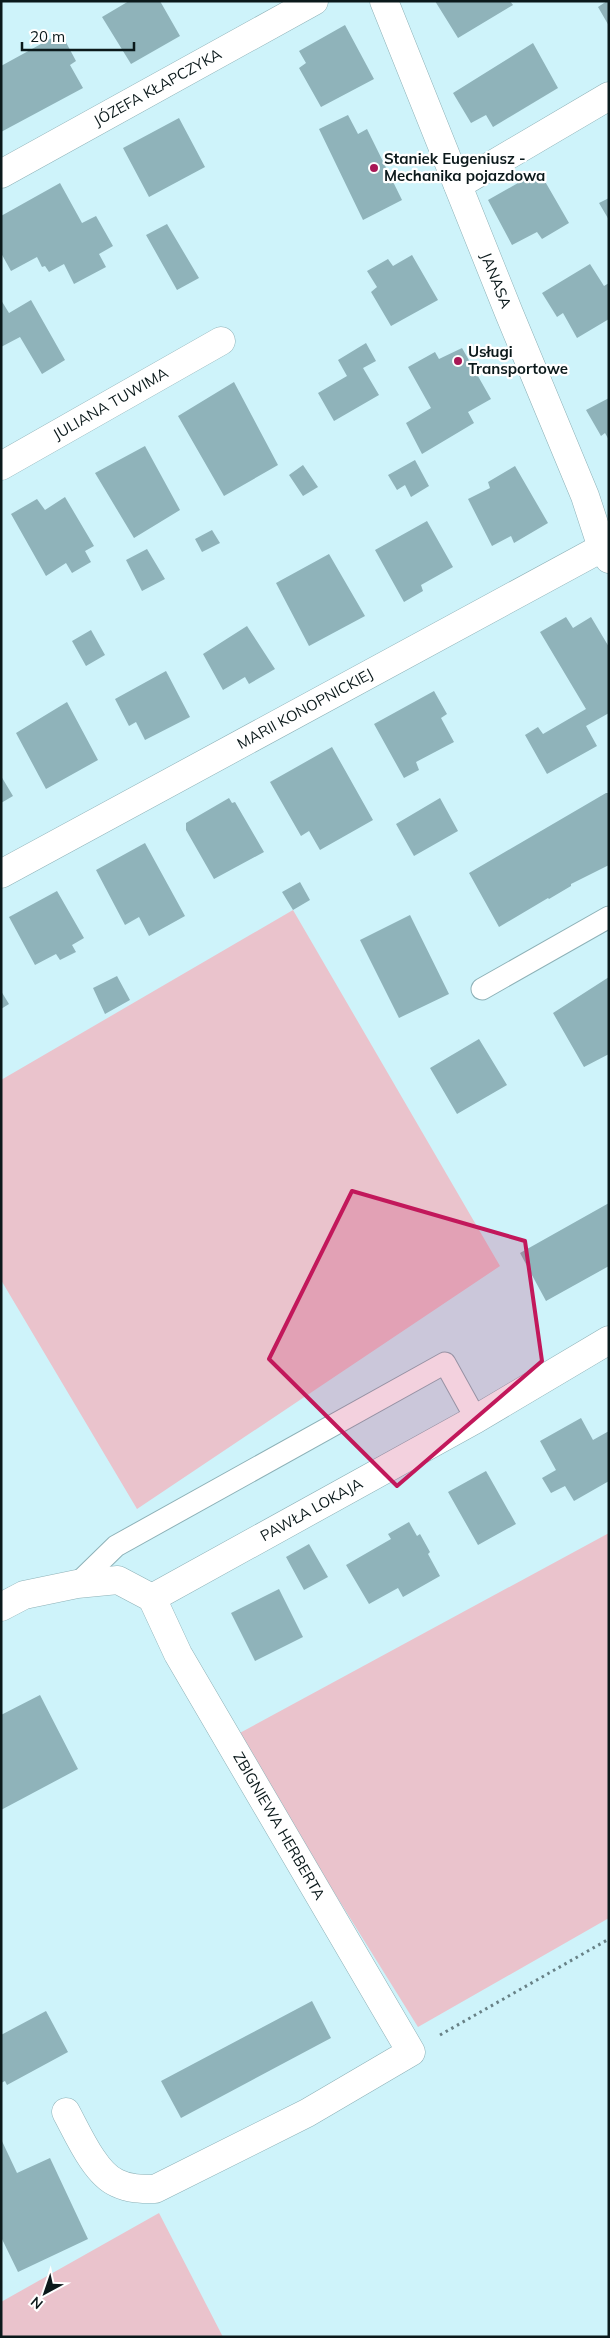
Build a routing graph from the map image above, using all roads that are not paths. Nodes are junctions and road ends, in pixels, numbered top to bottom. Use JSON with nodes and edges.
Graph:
{"nodes":[{"id":1,"x":314,"y":1,"type":"edge"},
{"id":2,"x":384,"y":1,"type":"edge"},
{"id":3,"x":609,"y":96,"type":"edge"},
{"id":4,"x":1,"y":174,"type":"edge"},
{"id":5,"x":458,"y":186,"type":"junction"},
{"id":6,"x":221,"y":341,"type":"dead end"},
{"id":7,"x":1,"y":466,"type":"edge"},
{"id":8,"x":607,"y":550,"type":"edge"},
{"id":9,"x":1,"y":874,"type":"edge"},
{"id":10,"x":609,"y":917,"type":"edge"},
{"id":11,"x":482,"y":989,"type":"dead end"},
{"id":12,"x":609,"y":1340,"type":"edge"},
{"id":13,"x":476,"y":1419,"type":"junction"},
{"id":14,"x":77,"y":1584,"type":"junction"},
{"id":15,"x":152,"y":1598,"type":"junction"},
{"id":16,"x":1,"y":1607,"type":"edge"},
{"id":17,"x":66,"y":2112,"type":"dead end"}],
"edges":[{"from":1,"to":4,"type":"street","name":"JÓZEFA KŁAPCZYKA"},
{"from":2,"to":5,"type":"street","name":"JANASA"},
{"from":3,"to":5,"type":"street"},
{"from":5,"to":8,"type":"street","name":"JANASA"},
{"from":6,"to":7,"type":"street","name":"JULIANA TUWIMA"},
{"from":8,"to":9,"type":"street","name":"MARII KONOPNICKIEJ"},
{"from":10,"to":11,"type":"lane"},
{"from":12,"to":13,"type":"street","name":"PAWŁA LOKAJA"},
{"from":13,"to":14,"type":"lane"},
{"from":13,"to":15,"type":"street","name":"PAWŁA LOKAJA"},
{"from":14,"to":15,"type":"street"},
{"from":14,"to":16,"type":"street"},
{"from":15,"to":17,"type":"street","name":"ZBIGNIEWA HERBERTA"}]}
